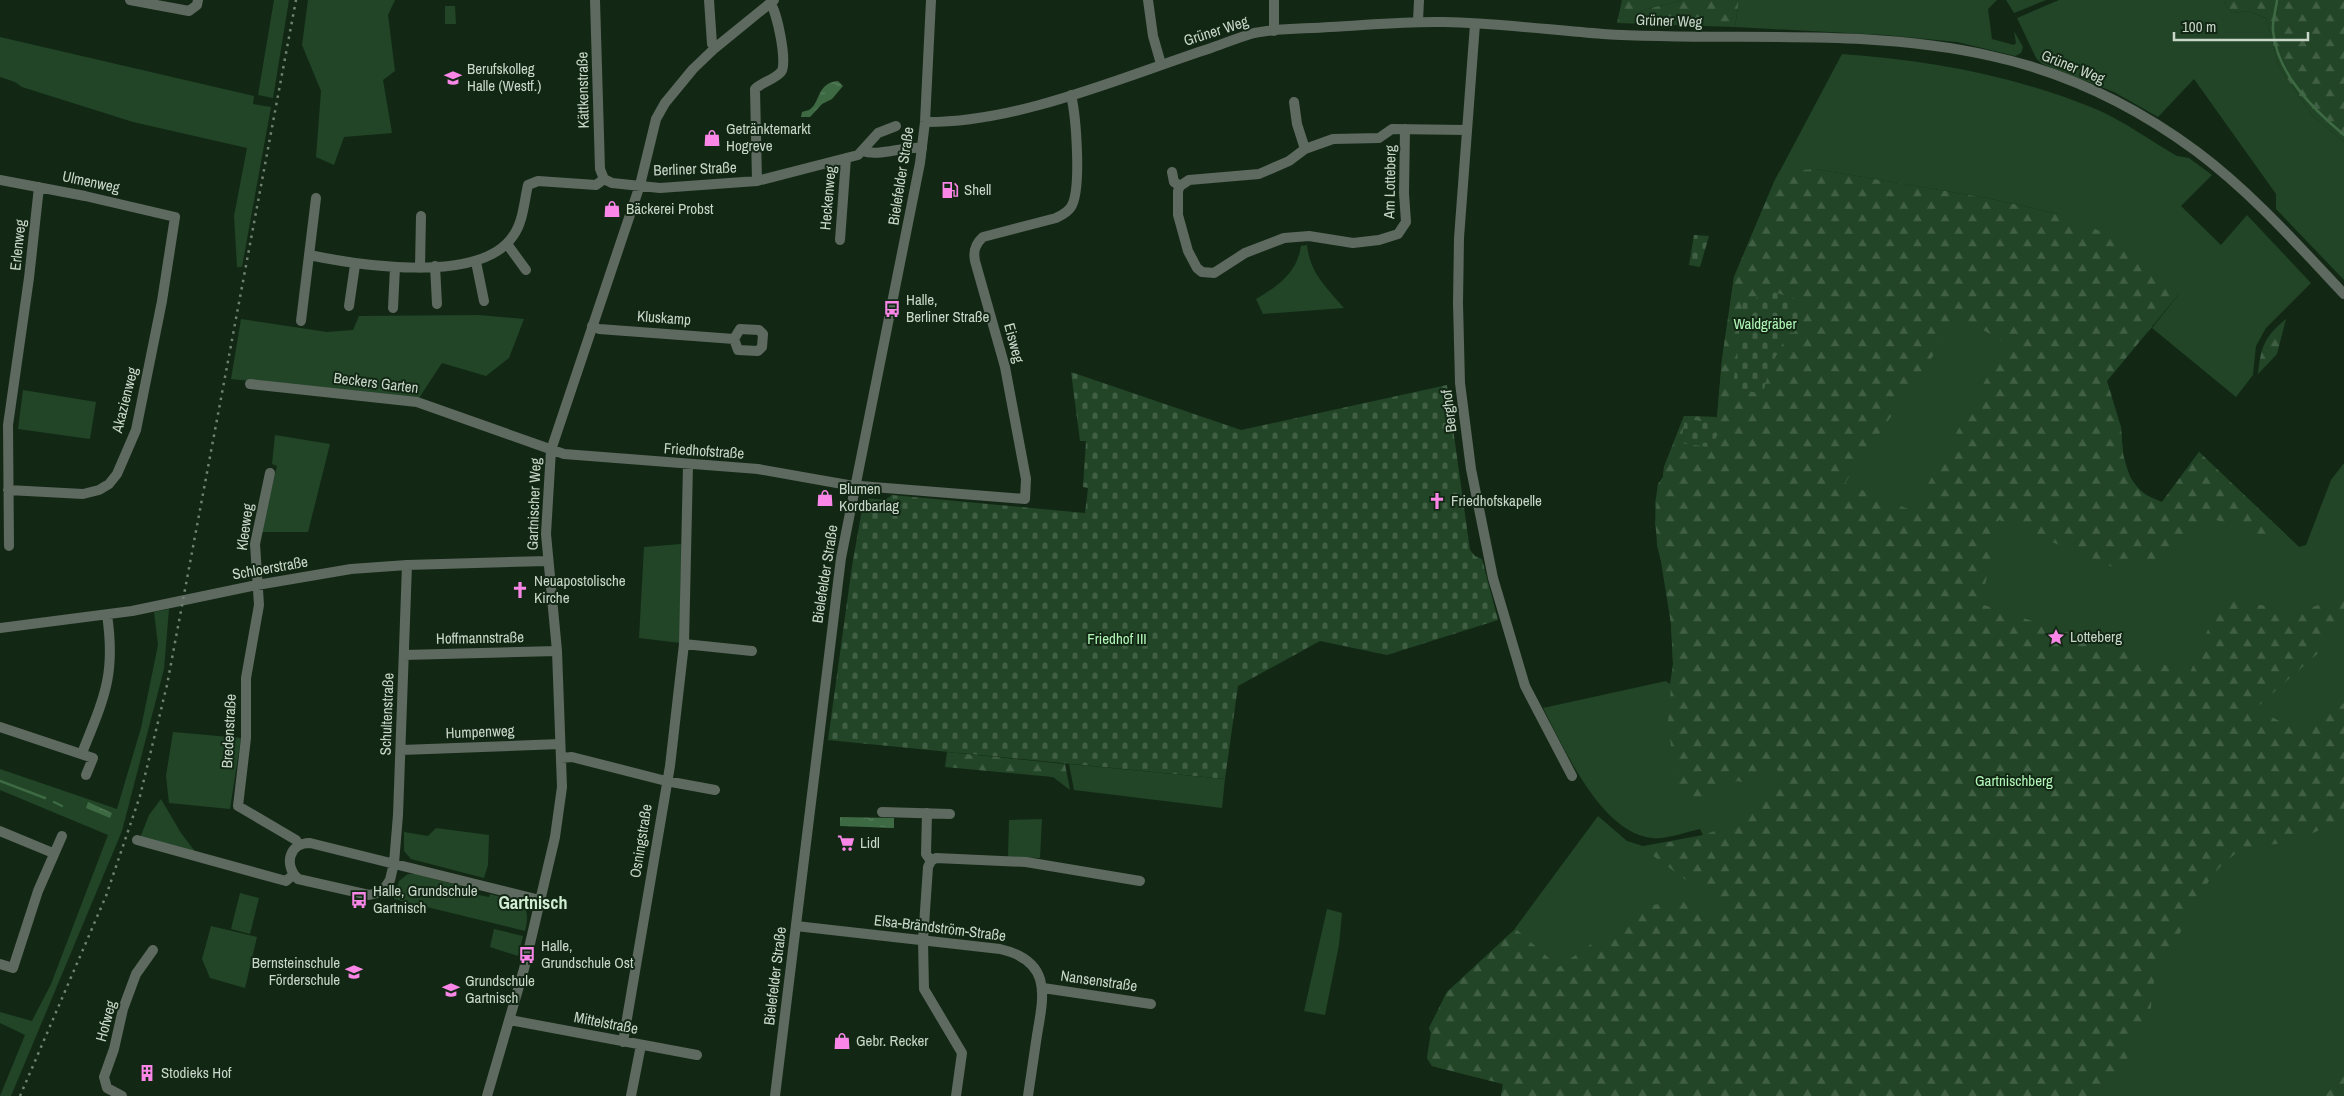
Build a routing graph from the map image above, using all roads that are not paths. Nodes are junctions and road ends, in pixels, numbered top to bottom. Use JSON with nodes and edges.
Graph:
{"nodes":[{"id":1,"x":198,"y":0,"type":"edge"},
{"id":2,"x":595,"y":0,"type":"edge"},
{"id":3,"x":709,"y":0,"type":"edge"},
{"id":4,"x":931,"y":0,"type":"edge"},
{"id":5,"x":1148,"y":0,"type":"edge"},
{"id":6,"x":1274,"y":0,"type":"edge"},
{"id":7,"x":1419,"y":0,"type":"edge"},
{"id":8,"x":135,"y":1,"type":"edge"},
{"id":9,"x":772,"y":2,"type":"edge"},
{"id":10,"x":1418,"y":22,"type":"junction"},
{"id":11,"x":1475,"y":24,"type":"junction"},
{"id":12,"x":1274,"y":31,"type":"junction"},
{"id":13,"x":715,"y":48,"type":"junction"},
{"id":14,"x":1161,"y":64,"type":"junction"},
{"id":15,"x":1071,"y":95,"type":"junction"},
{"id":16,"x":1294,"y":102,"type":"dead end"},
{"id":17,"x":925,"y":122,"type":"junction"},
{"id":18,"x":896,"y":126,"type":"dead end"},
{"id":19,"x":1405,"y":129,"type":"junction"},
{"id":20,"x":1466,"y":130,"type":"junction"},
{"id":21,"x":922,"y":148,"type":"junction"},
{"id":22,"x":1305,"y":149,"type":"junction"},
{"id":23,"x":863,"y":151,"type":"junction"},
{"id":24,"x":846,"y":158,"type":"junction"},
{"id":25,"x":1172,"y":172,"type":"dead end"},
{"id":26,"x":604,"y":179,"type":"junction"},
{"id":27,"x":0,"y":180,"type":"edge"},
{"id":28,"x":757,"y":181,"type":"junction"},
{"id":29,"x":640,"y":185,"type":"junction"},
{"id":30,"x":1180,"y":186,"type":"junction"},
{"id":31,"x":39,"y":187,"type":"junction"},
{"id":32,"x":316,"y":198,"type":"dead end"},
{"id":33,"x":421,"y":216,"type":"dead end"},
{"id":34,"x":175,"y":217,"type":"joint"},
{"id":35,"x":840,"y":240,"type":"dead end"},
{"id":36,"x":506,"y":244,"type":"junction"},
{"id":37,"x":309,"y":255,"type":"junction"},
{"id":38,"x":476,"y":262,"type":"junction"},
{"id":39,"x":355,"y":264,"type":"junction"},
{"id":40,"x":435,"y":266,"type":"junction"},
{"id":41,"x":420,"y":267,"type":"junction"},
{"id":42,"x":394,"y":268,"type":"junction"},
{"id":43,"x":526,"y":270,"type":"dead end"},
{"id":44,"x":2344,"y":294,"type":"edge"},
{"id":45,"x":484,"y":301,"type":"dead end"},
{"id":46,"x":437,"y":304,"type":"dead end"},
{"id":47,"x":349,"y":306,"type":"dead end"},
{"id":48,"x":393,"y":308,"type":"dead end"},
{"id":49,"x":301,"y":321,"type":"dead end"},
{"id":50,"x":592,"y":326,"type":"junction"},
{"id":51,"x":734,"y":338,"type":"dead end"},
{"id":52,"x":250,"y":384,"type":"dead end"},
{"id":53,"x":551,"y":450,"type":"junction"},
{"id":54,"x":688,"y":465,"type":"junction"},
{"id":55,"x":270,"y":473,"type":"dead end"},
{"id":56,"x":855,"y":485,"type":"junction"},
{"id":57,"x":8,"y":490,"type":"junction"},
{"id":58,"x":9,"y":546,"type":"dead end"},
{"id":59,"x":547,"y":561,"type":"junction"},
{"id":60,"x":407,"y":565,"type":"junction"},
{"id":61,"x":257,"y":585,"type":"junction"},
{"id":62,"x":106,"y":615,"type":"junction"},
{"id":63,"x":0,"y":628,"type":"edge"},
{"id":64,"x":684,"y":644,"type":"junction"},
{"id":65,"x":557,"y":651,"type":"junction"},
{"id":66,"x":752,"y":651,"type":"dead end"},
{"id":67,"x":404,"y":654,"type":"junction"},
{"id":68,"x":0,"y":727,"type":"edge"},
{"id":69,"x":560,"y":744,"type":"junction"},
{"id":70,"x":401,"y":750,"type":"junction"},
{"id":71,"x":82,"y":753,"type":"junction"},
{"id":72,"x":561,"y":758,"type":"junction"},
{"id":73,"x":86,"y":775,"type":"dead end"},
{"id":74,"x":1572,"y":776,"type":"dead end"},
{"id":75,"x":666,"y":781,"type":"junction"},
{"id":76,"x":715,"y":790,"type":"dead end"},
{"id":77,"x":882,"y":812,"type":"dead end"},
{"id":78,"x":927,"y":813,"type":"junction"},
{"id":79,"x":950,"y":814,"type":"dead end"},
{"id":80,"x":0,"y":831,"type":"edge"},
{"id":81,"x":62,"y":836,"type":"dead end"},
{"id":82,"x":137,"y":840,"type":"dead end"},
{"id":83,"x":299,"y":844,"type":"junction"},
{"id":84,"x":53,"y":853,"type":"junction"},
{"id":85,"x":930,"y":862,"type":"junction"},
{"id":86,"x":394,"y":864,"type":"junction"},
{"id":87,"x":293,"y":874,"type":"junction"},
{"id":88,"x":1140,"y":881,"type":"dead end"},
{"id":89,"x":540,"y":900,"type":"junction"},
{"id":90,"x":796,"y":926,"type":"junction"},
{"id":91,"x":923,"y":940,"type":"junction"},
{"id":92,"x":153,"y":950,"type":"dead end"},
{"id":93,"x":0,"y":964,"type":"edge"},
{"id":94,"x":1043,"y":988,"type":"junction"},
{"id":95,"x":1151,"y":1004,"type":"dead end"},
{"id":96,"x":510,"y":1020,"type":"junction"},
{"id":97,"x":623,"y":1042,"type":"junction"},
{"id":98,"x":641,"y":1045,"type":"junction"},
{"id":99,"x":697,"y":1055,"type":"dead end"},
{"id":100,"x":122,"y":1096,"type":"edge"},
{"id":101,"x":487,"y":1096,"type":"edge"},
{"id":102,"x":630,"y":1096,"type":"edge"},
{"id":103,"x":775,"y":1096,"type":"edge"},
{"id":104,"x":956,"y":1096,"type":"edge"},
{"id":105,"x":1028,"y":1096,"type":"edge"}],
"edges":[{"from":1,"to":8,"type":"street"},
{"from":2,"to":26,"type":"street","name":"Kättkenstraße"},
{"from":3,"to":13,"type":"street"},
{"from":4,"to":17,"type":"street","name":"Bielefelder Straße"},
{"from":5,"to":14,"type":"street"},
{"from":6,"to":12,"type":"street"},
{"from":7,"to":10,"type":"street"},
{"from":9,"to":13,"type":"street","name":"Gartnischer Weg"},
{"from":9,"to":28,"type":"street"},
{"from":10,"to":11,"type":"street","name":"Grüner Weg"},
{"from":10,"to":12,"type":"street","name":"Grüner Weg"},
{"from":11,"to":20,"type":"street","name":"Berghof"},
{"from":11,"to":44,"type":"street","name":"Grüner Weg"},
{"from":12,"to":14,"type":"street","name":"Grüner Weg"},
{"from":13,"to":29,"type":"street","name":"Gartnischer Weg"},
{"from":14,"to":15,"type":"street","name":"Grüner Weg"},
{"from":15,"to":17,"type":"street","name":"Grüner Weg"},
{"from":15,"to":56,"type":"street","name":"Eisweg"},
{"from":16,"to":22,"type":"street"},
{"from":17,"to":21,"type":"street","name":"Bielefelder Straße"},
{"from":18,"to":23,"type":"street","name":"Berliner Straße"},
{"from":19,"to":20,"type":"street","name":"Am Lotteberg"},
{"from":19,"to":22,"type":"street","name":"Am Lotteberg"},
{"from":19,"to":30,"type":"street","name":"Am Lotteberg"},
{"from":20,"to":74,"type":"street","name":"Berghof"},
{"from":21,"to":23,"type":"street","name":"Berliner Straße"},
{"from":21,"to":56,"type":"street","name":"Bielefelder Straße"},
{"from":22,"to":30,"type":"street","name":"Am Lotteberg"},
{"from":23,"to":24,"type":"street","name":"Berliner Straße"},
{"from":24,"to":28,"type":"street","name":"Berliner Straße"},
{"from":24,"to":35,"type":"street","name":"Heckenweg"},
{"from":25,"to":30,"type":"street"},
{"from":26,"to":29,"type":"street","name":"Berliner Straße"},
{"from":26,"to":36,"type":"street","name":"Berliner Straße"},
{"from":27,"to":31,"type":"street","name":"Ulmenweg"},
{"from":28,"to":29,"type":"street","name":"Berliner Straße"},
{"from":29,"to":50,"type":"street","name":"Gartnischer Weg"},
{"from":31,"to":34,"type":"street","name":"Ulmenweg"},
{"from":31,"to":57,"type":"street","name":"Erlenweg"},
{"from":32,"to":37,"type":"street"},
{"from":33,"to":41,"type":"street"},
{"from":34,"to":57,"type":"street","name":"Akazienweg"},
{"from":36,"to":38,"type":"street"},
{"from":36,"to":43,"type":"street"},
{"from":37,"to":39,"type":"street"},
{"from":37,"to":49,"type":"street"},
{"from":38,"to":40,"type":"street"},
{"from":38,"to":45,"type":"street"},
{"from":39,"to":42,"type":"street"},
{"from":39,"to":47,"type":"street"},
{"from":40,"to":41,"type":"street"},
{"from":40,"to":46,"type":"street"},
{"from":41,"to":42,"type":"street"},
{"from":42,"to":48,"type":"street"},
{"from":50,"to":51,"type":"street","name":"Kluskamp"},
{"from":50,"to":53,"type":"street","name":"Gartnischer Weg"},
{"from":52,"to":53,"type":"street","name":"Beckers Garten"},
{"from":53,"to":54,"type":"street","name":"Friedhofstraße"},
{"from":53,"to":59,"type":"street","name":"Gartnischer Weg"},
{"from":54,"to":56,"type":"street","name":"Friedhofstraße"},
{"from":54,"to":64,"type":"street","name":"Osningstraße"},
{"from":55,"to":61,"type":"street","name":"Kleeweg"},
{"from":56,"to":90,"type":"street","name":"Bielefelder Straße"},
{"from":57,"to":58,"type":"street","name":"Erlenweg"},
{"from":59,"to":60,"type":"street","name":"Schloerstraße"},
{"from":59,"to":65,"type":"street","name":"Gartnischer Weg"},
{"from":60,"to":61,"type":"street","name":"Schloerstraße"},
{"from":60,"to":67,"type":"street","name":"Schultenstraße"},
{"from":61,"to":62,"type":"street","name":"Schloerstraße"},
{"from":61,"to":83,"type":"street","name":"Bredenstraße"},
{"from":62,"to":63,"type":"street","name":"Schloerstraße"},
{"from":62,"to":71,"type":"street"},
{"from":64,"to":66,"type":"street"},
{"from":64,"to":75,"type":"street","name":"Osningstraße"},
{"from":65,"to":67,"type":"street","name":"Hoffmannstraße"},
{"from":65,"to":69,"type":"street","name":"Gartnischer Weg"},
{"from":67,"to":70,"type":"street","name":"Schultenstraße"},
{"from":68,"to":71,"type":"street"},
{"from":69,"to":70,"type":"street","name":"Humpenweg"},
{"from":69,"to":72,"type":"street","name":"Gartnischer Weg"},
{"from":70,"to":86,"type":"street","name":"Schultenstraße"},
{"from":71,"to":73,"type":"street"},
{"from":72,"to":75,"type":"street"},
{"from":72,"to":89,"type":"street","name":"Gartnischer Weg"},
{"from":75,"to":76,"type":"street"},
{"from":75,"to":97,"type":"street","name":"Osningstraße"},
{"from":77,"to":78,"type":"street"},
{"from":78,"to":79,"type":"street"},
{"from":78,"to":85,"type":"street"},
{"from":80,"to":84,"type":"street"},
{"from":81,"to":84,"type":"street"},
{"from":82,"to":87,"type":"street"},
{"from":83,"to":86,"type":"street"},
{"from":83,"to":87,"type":"street"},
{"from":84,"to":93,"type":"street"},
{"from":85,"to":88,"type":"street"},
{"from":85,"to":91,"type":"street"},
{"from":86,"to":87,"type":"street"},
{"from":86,"to":89,"type":"street"},
{"from":89,"to":96,"type":"street","name":"Gartnischer Weg"},
{"from":90,"to":91,"type":"street","name":"Elsa-Brändström-Straße"},
{"from":90,"to":103,"type":"street","name":"Bielefelder Straße"},
{"from":91,"to":94,"type":"street","name":"Elsa-Brändström-Straße"},
{"from":91,"to":104,"type":"street"},
{"from":92,"to":100,"type":"street","name":"Hofweg"},
{"from":94,"to":95,"type":"street","name":"Nansenstraße"},
{"from":94,"to":105,"type":"street"},
{"from":96,"to":97,"type":"street","name":"Mittelstraße"},
{"from":96,"to":101,"type":"street","name":"Gartnischer Weg"},
{"from":97,"to":98,"type":"street","name":"Mittelstraße"},
{"from":98,"to":99,"type":"street","name":"Mittelstraße"},
{"from":98,"to":102,"type":"street"}]}
